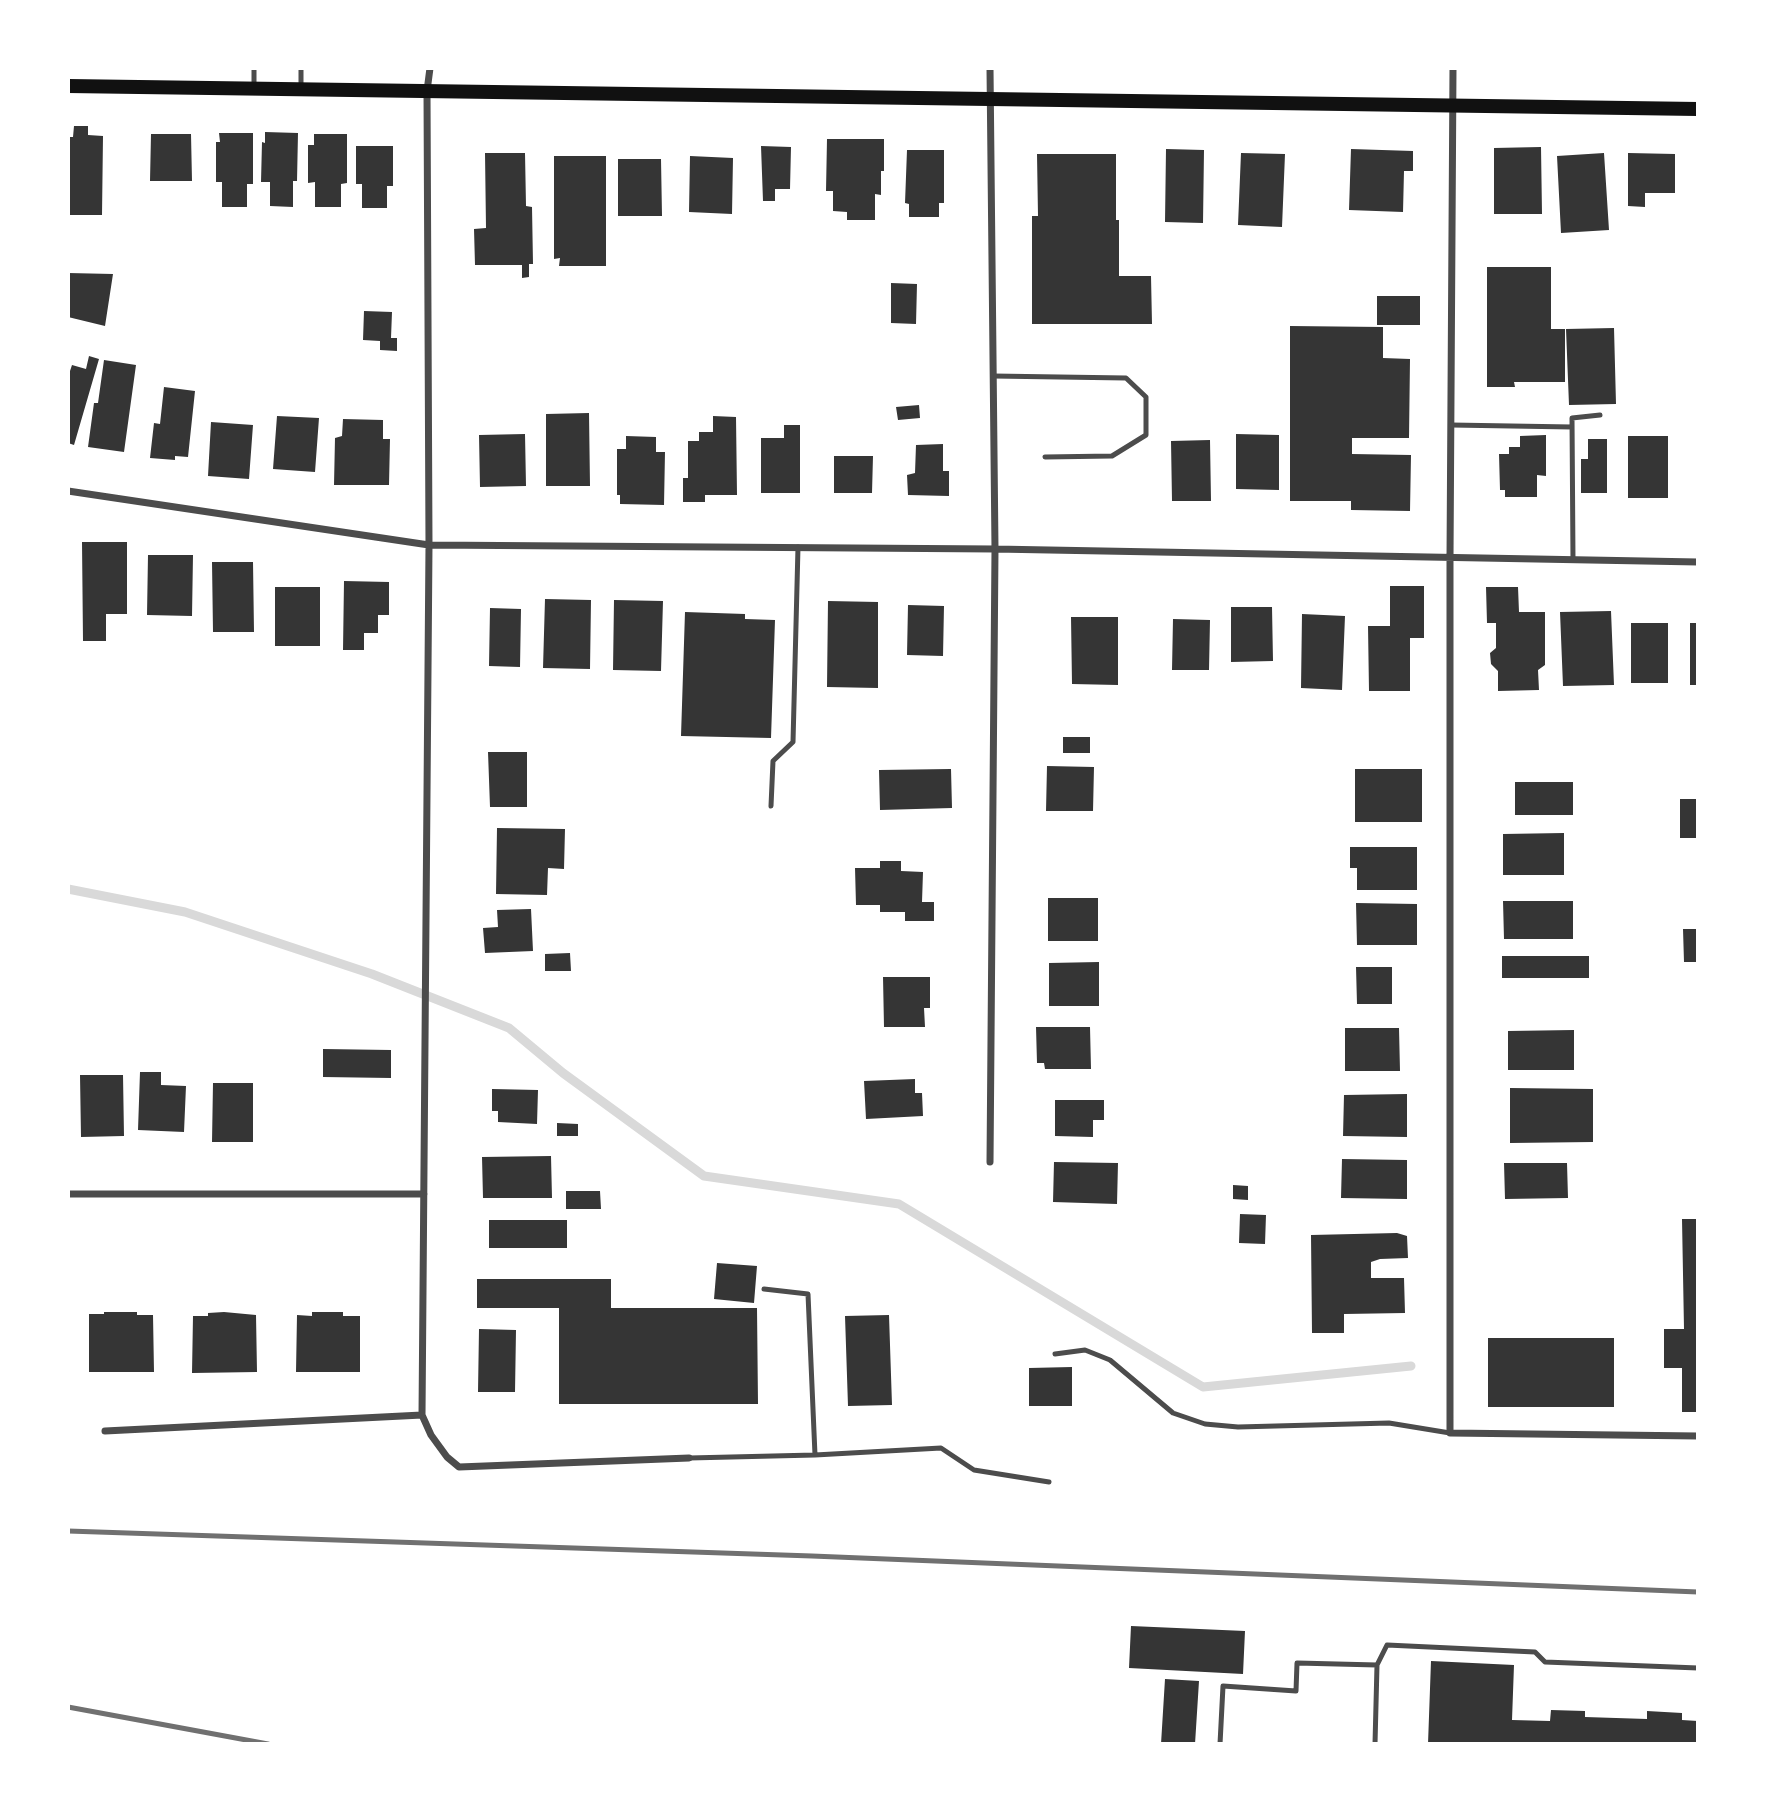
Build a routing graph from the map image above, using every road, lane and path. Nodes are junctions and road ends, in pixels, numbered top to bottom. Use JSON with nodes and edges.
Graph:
{"nodes":[{"id":1,"x":254,"y":68,"type":"edge"},
{"id":2,"x":301,"y":68,"type":"edge"},
{"id":3,"x":430,"y":68,"type":"edge"},
{"id":4,"x":990,"y":68,"type":"edge"},
{"id":5,"x":1453,"y":68,"type":"edge"},
{"id":6,"x":68,"y":86,"type":"edge"},
{"id":7,"x":254,"y":88,"type":"junction"},
{"id":8,"x":301,"y":88,"type":"junction"},
{"id":9,"x":427,"y":91,"type":"junction"},
{"id":10,"x":990,"y":100,"type":"junction"},
{"id":11,"x":1454,"y":106,"type":"junction"},
{"id":12,"x":1698,"y":109,"type":"edge"},
{"id":13,"x":993,"y":376,"type":"junction"},
{"id":14,"x":1600,"y":415,"type":"dead end"},
{"id":15,"x":1451,"y":425,"type":"junction"},
{"id":16,"x":1572,"y":427,"type":"junction"},
{"id":17,"x":1045,"y":457,"type":"dead end"},
{"id":18,"x":68,"y":491,"type":"edge"},
{"id":19,"x":429,"y":545,"type":"junction"},
{"id":20,"x":798,"y":547,"type":"junction"},
{"id":21,"x":995,"y":549,"type":"junction"},
{"id":22,"x":1450,"y":558,"type":"junction"},
{"id":23,"x":1573,"y":560,"type":"junction"},
{"id":24,"x":1698,"y":562,"type":"edge"},
{"id":25,"x":771,"y":806,"type":"dead end"},
{"id":26,"x":990,"y":1161,"type":"dead end"},
{"id":27,"x":68,"y":1194,"type":"edge"},
{"id":28,"x":424,"y":1194,"type":"junction"},
{"id":29,"x":764,"y":1289,"type":"dead end"},
{"id":30,"x":1055,"y":1354,"type":"dead end"},
{"id":31,"x":422,"y":1415,"type":"junction"},
{"id":32,"x":105,"y":1431,"type":"dead end"},
{"id":33,"x":1450,"y":1433,"type":"junction"},
{"id":34,"x":1698,"y":1436,"type":"edge"},
{"id":35,"x":815,"y":1455,"type":"junction"},
{"id":36,"x":689,"y":1458,"type":"joint"},
{"id":37,"x":1049,"y":1482,"type":"dead end"},
{"id":38,"x":1377,"y":1665,"type":"junction"},
{"id":39,"x":1698,"y":1668,"type":"edge"},
{"id":40,"x":1220,"y":1744,"type":"edge"},
{"id":41,"x":1375,"y":1744,"type":"edge"}],
"edges":[{"from":1,"to":7,"type":"lane"},
{"from":2,"to":8,"type":"lane"},
{"from":3,"to":9,"type":"street"},
{"from":4,"to":10,"type":"street"},
{"from":5,"to":11,"type":"street"},
{"from":6,"to":7,"type":"main road"},
{"from":7,"to":8,"type":"main road"},
{"from":8,"to":9,"type":"main road"},
{"from":9,"to":10,"type":"main road"},
{"from":9,"to":19,"type":"street"},
{"from":10,"to":11,"type":"main road"},
{"from":10,"to":13,"type":"street"},
{"from":11,"to":12,"type":"main road"},
{"from":11,"to":15,"type":"street"},
{"from":13,"to":17,"type":"lane"},
{"from":13,"to":21,"type":"street"},
{"from":14,"to":16,"type":"lane"},
{"from":15,"to":16,"type":"lane"},
{"from":15,"to":22,"type":"street"},
{"from":16,"to":23,"type":"lane"},
{"from":18,"to":19,"type":"street"},
{"from":19,"to":20,"type":"street"},
{"from":19,"to":28,"type":"street"},
{"from":20,"to":21,"type":"street"},
{"from":20,"to":25,"type":"lane"},
{"from":21,"to":22,"type":"street"},
{"from":21,"to":26,"type":"street"},
{"from":22,"to":23,"type":"street"},
{"from":22,"to":33,"type":"street"},
{"from":23,"to":24,"type":"street"},
{"from":27,"to":28,"type":"street"},
{"from":28,"to":31,"type":"street"},
{"from":29,"to":35,"type":"lane"},
{"from":30,"to":33,"type":"lane"},
{"from":31,"to":32,"type":"street"},
{"from":31,"to":36,"type":"street"},
{"from":33,"to":34,"type":"street"},
{"from":35,"to":36,"type":"lane"},
{"from":35,"to":37,"type":"lane"},
{"from":38,"to":39,"type":"lane"},
{"from":38,"to":40,"type":"lane"},
{"from":38,"to":41,"type":"lane"}]}
